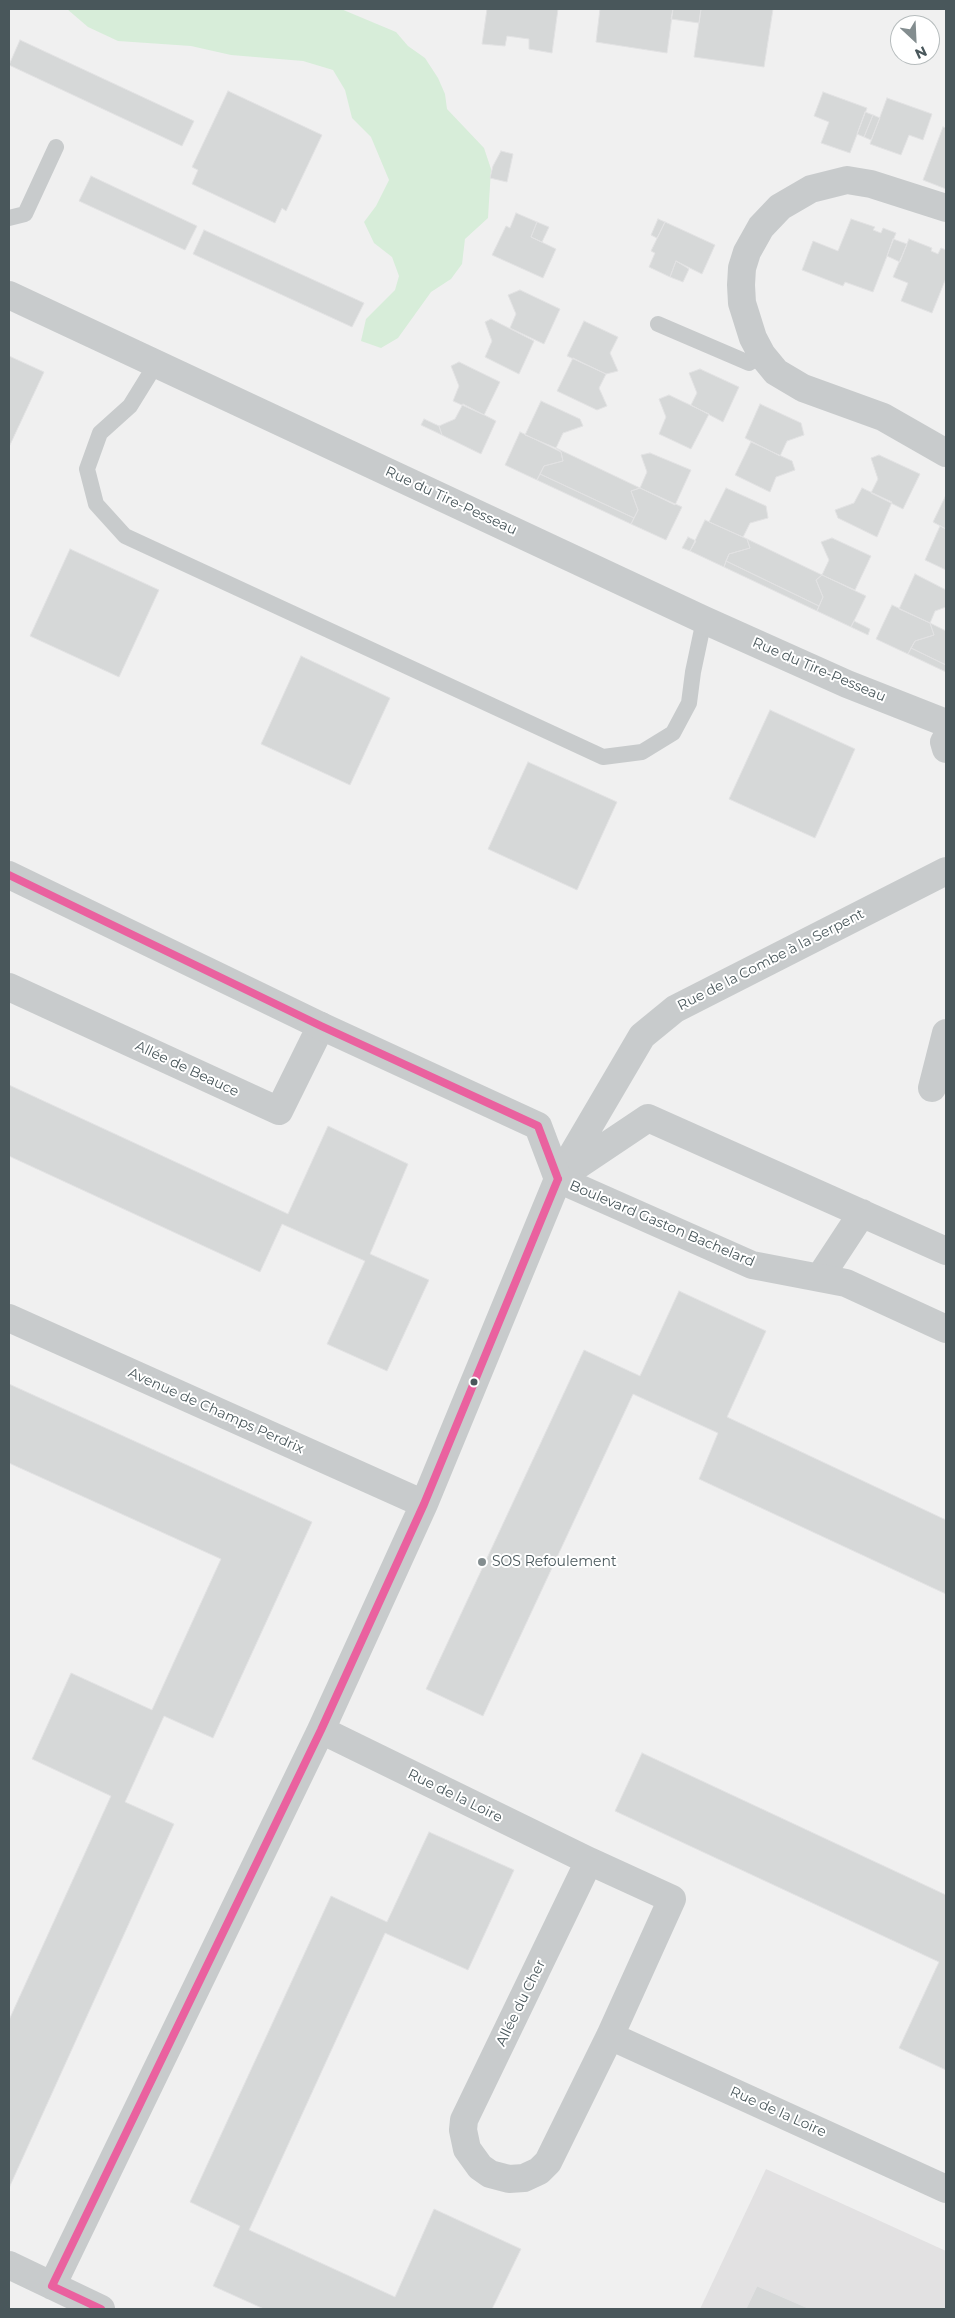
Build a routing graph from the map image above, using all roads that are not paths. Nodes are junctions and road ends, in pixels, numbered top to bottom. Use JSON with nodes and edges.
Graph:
{"nodes":[{"id":1,"x":56,"y":147,"type":"dead end"},
{"id":2,"x":946,"y":208,"type":"edge"},
{"id":3,"x":9,"y":218,"type":"edge"},
{"id":4,"x":9,"y":295,"type":"edge"},
{"id":5,"x":658,"y":324,"type":"dead end"},
{"id":6,"x":762,"y":355,"type":"junction"},
{"id":7,"x":156,"y":364,"type":"junction"},
{"id":8,"x":946,"y":453,"type":"edge"},
{"id":9,"x":704,"y":620,"type":"junction"},
{"id":10,"x":946,"y":740,"type":"edge"},
{"id":11,"x":941,"y":869,"type":"edge"},
{"id":12,"x":9,"y":875,"type":"edge"},
{"id":13,"x":9,"y":987,"type":"edge"},
{"id":14,"x":321,"y":1026,"type":"junction"},
{"id":15,"x":946,"y":1033,"type":"edge"},
{"id":16,"x":932,"y":1088,"type":"dead end"},
{"id":17,"x":558,"y":1179,"type":"junction"},
{"id":18,"x":862,"y":1213,"type":"junction"},
{"id":19,"x":946,"y":1251,"type":"edge"},
{"id":20,"x":820,"y":1277,"type":"junction"},
{"id":21,"x":9,"y":1318,"type":"edge"},
{"id":22,"x":946,"y":1329,"type":"edge"},
{"id":23,"x":424,"y":1504,"type":"junction"},
{"id":24,"x":321,"y":1730,"type":"junction"},
{"id":25,"x":589,"y":1861,"type":"junction"},
{"id":26,"x":610,"y":2036,"type":"junction"},
{"id":27,"x":946,"y":2189,"type":"edge"},
{"id":28,"x":9,"y":2265,"type":"edge"},
{"id":29,"x":52,"y":2286,"type":"junction"},
{"id":30,"x":101,"y":2309,"type":"edge"}],
"edges":[{"from":1,"to":3,"type":"lane"},
{"from":2,"to":6,"type":"street"},
{"from":4,"to":7,"type":"street","name":"Rue du Tire-Pesseau"},
{"from":5,"to":6,"type":"lane"},
{"from":6,"to":8,"type":"street"},
{"from":7,"to":9,"type":"street","name":"Rue du Tire-Pesseau"},
{"from":7,"to":9,"type":"lane"},
{"from":9,"to":10,"type":"street","name":"Rue du Tire-Pesseau"},
{"from":11,"to":17,"type":"street","name":"Rue de la Combe à la Serpent"},
{"from":12,"to":14,"type":"street","name":"Boulevard Gaston Bachelard"},
{"from":13,"to":14,"type":"street","name":"Allée de Beauce"},
{"from":14,"to":17,"type":"street","name":"Boulevard Gaston Bachelard"},
{"from":15,"to":16,"type":"street"},
{"from":17,"to":18,"type":"street"},
{"from":17,"to":20,"type":"street","name":"Boulevard Gaston Bachelard"},
{"from":17,"to":23,"type":"street","name":"Rue de la Combe à la Serpent"},
{"from":18,"to":19,"type":"street"},
{"from":18,"to":20,"type":"street"},
{"from":20,"to":22,"type":"street","name":"Boulevard Gaston Bachelard"},
{"from":21,"to":23,"type":"street","name":"Avenue de Champs Perdrix"},
{"from":23,"to":24,"type":"street","name":"Rue de la Combe à la Serpent"},
{"from":24,"to":25,"type":"street","name":"Rue de la Loire"},
{"from":24,"to":29,"type":"street","name":"Rue de la Combe à la Serpent"},
{"from":25,"to":26,"type":"street","name":"Allée du Cher"},
{"from":25,"to":26,"type":"street","name":"Allée du Cher"},
{"from":26,"to":27,"type":"street","name":"Rue de la Loire"},
{"from":28,"to":29,"type":"street"},
{"from":29,"to":30,"type":"street"}]}
